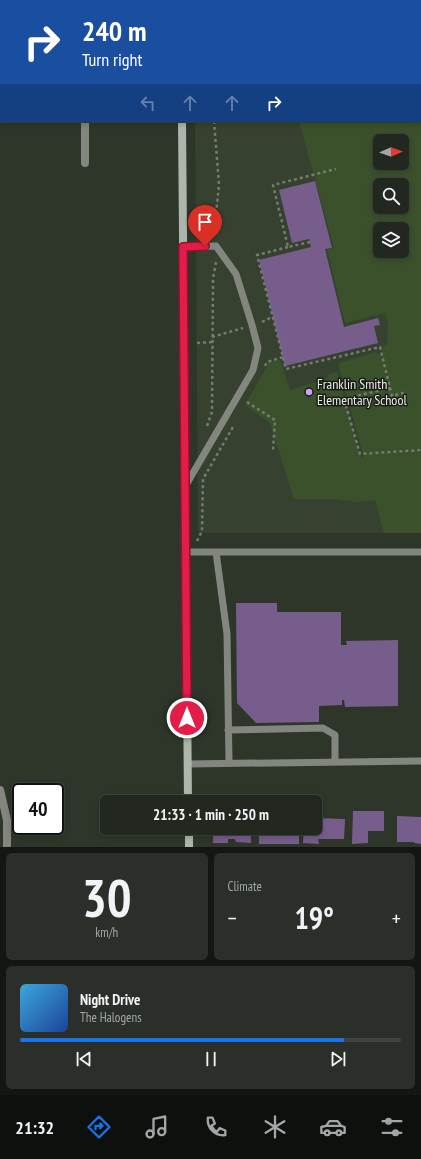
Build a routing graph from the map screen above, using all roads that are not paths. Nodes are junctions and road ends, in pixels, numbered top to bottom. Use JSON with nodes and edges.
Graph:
{"nodes":[{"id":1,"x":85,"y":122,"type":"edge"},
{"id":2,"x":182,"y":122,"type":"edge"},
{"id":3,"x":85,"y":163,"type":"dead end"},
{"id":4,"x":183,"y":247,"type":"junction"},
{"id":5,"x":186,"y":485,"type":"junction"},
{"id":6,"x":186,"y":552,"type":"junction"},
{"id":7,"x":216,"y":552,"type":"junction"},
{"id":8,"x":421,"y":552,"type":"edge"},
{"id":9,"x":228,"y":730,"type":"junction"},
{"id":10,"x":421,"y":761,"type":"edge"},
{"id":11,"x":335,"y":762,"type":"junction"},
{"id":12,"x":229,"y":763,"type":"junction"},
{"id":13,"x":188,"y":764,"type":"junction"},
{"id":14,"x":0,"y":790,"type":"edge"},
{"id":15,"x":188,"y":795,"type":"edge"},
{"id":16,"x":189,"y":835,"type":"edge"},
{"id":17,"x":8,"y":847,"type":"edge"},
{"id":18,"x":189,"y":847,"type":"edge"}],
"edges":[{"from":1,"to":3,"type":"street"},
{"from":2,"to":4,"type":"street"},
{"from":4,"to":5,"type":"street"},
{"from":4,"to":5,"type":"lane"},
{"from":5,"to":6,"type":"street"},
{"from":6,"to":7,"type":"lane"},
{"from":6,"to":13,"type":"street"},
{"from":7,"to":8,"type":"lane"},
{"from":7,"to":9,"type":"lane"},
{"from":9,"to":11,"type":"lane"},
{"from":9,"to":12,"type":"lane"},
{"from":10,"to":11,"type":"lane"},
{"from":11,"to":12,"type":"lane"},
{"from":12,"to":13,"type":"lane"},
{"from":13,"to":15,"type":"street"},
{"from":14,"to":17,"type":"street"},
{"from":16,"to":18,"type":"street"}]}
